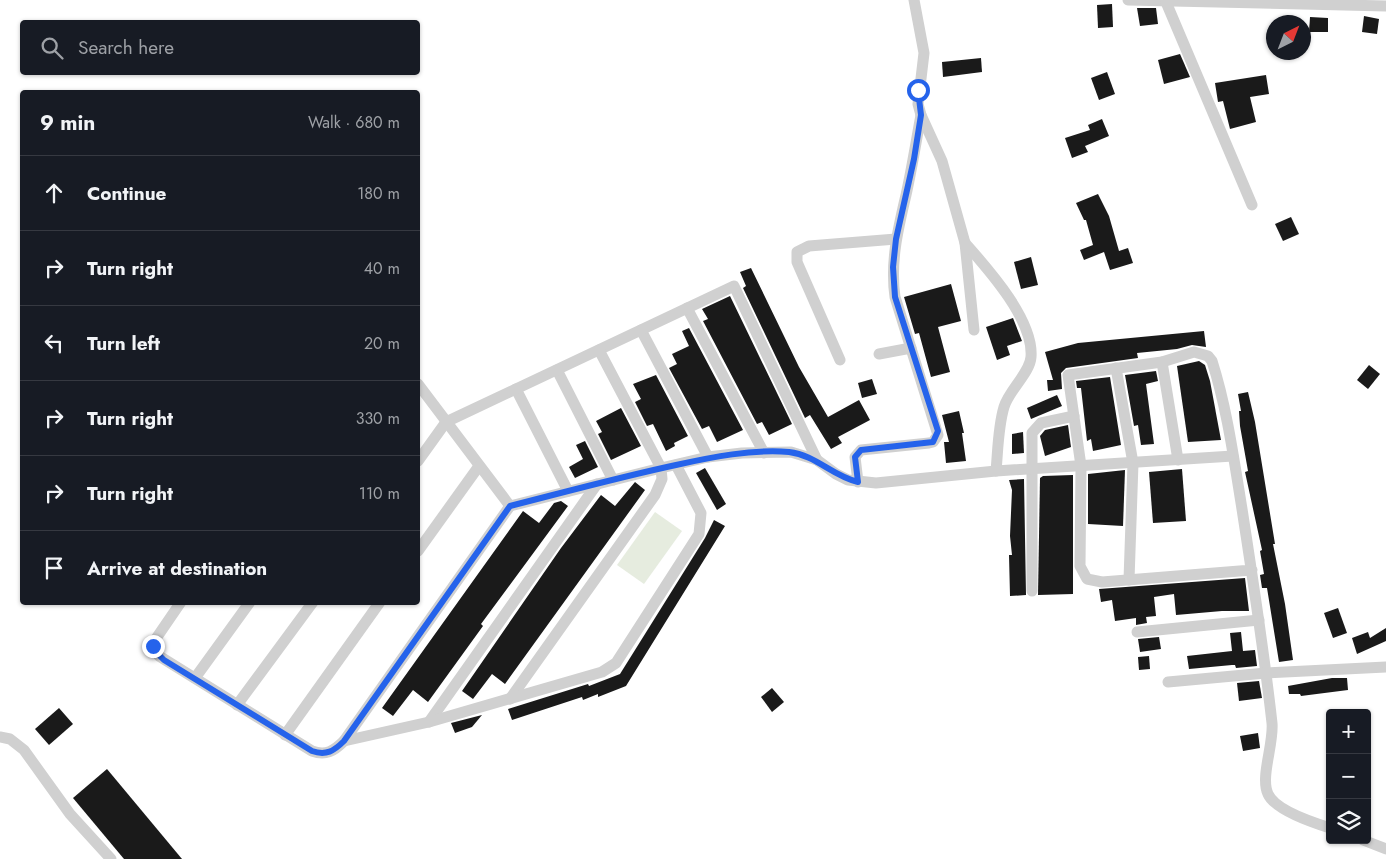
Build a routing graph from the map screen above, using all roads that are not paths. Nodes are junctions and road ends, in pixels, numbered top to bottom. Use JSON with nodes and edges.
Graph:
{"nodes":[{"id":1,"x":914,"y":0,"type":"edge"},
{"id":2,"x":1128,"y":0,"type":"edge"},
{"id":3,"x":1166,"y":2,"type":"junction"},
{"id":4,"x":1386,"y":6,"type":"edge"},
{"id":5,"x":921,"y":115,"type":"junction"},
{"id":6,"x":1252,"y":204,"type":"dead end"},
{"id":7,"x":896,"y":239,"type":"junction"},
{"id":8,"x":965,"y":243,"type":"junction"},
{"id":9,"x":687,"y":308,"type":"junction"},
{"id":10,"x":641,"y":330,"type":"junction"},
{"id":11,"x":974,"y":330,"type":"dead end"},
{"id":12,"x":911,"y":348,"type":"junction"},
{"id":13,"x":599,"y":350,"type":"junction"},
{"id":14,"x":879,"y":354,"type":"dead end"},
{"id":15,"x":840,"y":360,"type":"dead end"},
{"id":16,"x":1162,"y":362,"type":"junction"},
{"id":17,"x":1116,"y":368,"type":"junction"},
{"id":18,"x":557,"y":370,"type":"junction"},
{"id":19,"x":420,"y":387,"type":"edge"},
{"id":20,"x":516,"y":389,"type":"junction"},
{"id":21,"x":1074,"y":416,"type":"junction"},
{"id":22,"x":446,"y":422,"type":"junction"},
{"id":23,"x":764,"y":453,"type":"junction"},
{"id":24,"x":1233,"y":456,"type":"junction"},
{"id":25,"x":708,"y":457,"type":"junction"},
{"id":26,"x":420,"y":458,"type":"edge"},
{"id":27,"x":817,"y":460,"type":"junction"},
{"id":28,"x":1178,"y":460,"type":"junction"},
{"id":29,"x":1133,"y":463,"type":"junction"},
{"id":30,"x":676,"y":465,"type":"junction"},
{"id":31,"x":479,"y":466,"type":"junction"},
{"id":32,"x":1081,"y":466,"type":"junction"},
{"id":33,"x":661,"y":468,"type":"junction"},
{"id":34,"x":1031,"y":469,"type":"junction"},
{"id":35,"x":996,"y":471,"type":"junction"},
{"id":36,"x":613,"y":480,"type":"junction"},
{"id":37,"x":858,"y":482,"type":"junction"},
{"id":38,"x":597,"y":484,"type":"junction"},
{"id":39,"x":568,"y":491,"type":"junction"},
{"id":40,"x":510,"y":506,"type":"junction"},
{"id":41,"x":420,"y":548,"type":"edge"},
{"id":42,"x":1252,"y":570,"type":"junction"},
{"id":43,"x":1129,"y":580,"type":"junction"},
{"id":44,"x":1032,"y":591,"type":"dead end"},
{"id":45,"x":179,"y":605,"type":"edge"},
{"id":46,"x":248,"y":605,"type":"edge"},
{"id":47,"x":311,"y":605,"type":"edge"},
{"id":48,"x":378,"y":605,"type":"edge"},
{"id":49,"x":1259,"y":620,"type":"junction"},
{"id":50,"x":1137,"y":632,"type":"dead end"},
{"id":51,"x":1386,"y":668,"type":"edge"},
{"id":52,"x":1266,"y":673,"type":"junction"},
{"id":53,"x":195,"y":678,"type":"junction"},
{"id":54,"x":1168,"y":682,"type":"dead end"},
{"id":55,"x":510,"y":699,"type":"junction"},
{"id":56,"x":237,"y":705,"type":"junction"},
{"id":57,"x":429,"y":722,"type":"junction"},
{"id":58,"x":285,"y":735,"type":"junction"},
{"id":59,"x":0,"y":737,"type":"edge"},
{"id":60,"x":344,"y":741,"type":"junction"},
{"id":61,"x":1326,"y":827,"type":"edge"},
{"id":62,"x":1371,"y":843,"type":"edge"},
{"id":63,"x":1386,"y":849,"type":"edge"},
{"id":64,"x":111,"y":859,"type":"edge"}],
"edges":[{"from":1,"to":5,"type":"street"},
{"from":2,"to":3,"type":"street"},
{"from":3,"to":4,"type":"street"},
{"from":3,"to":6,"type":"street"},
{"from":5,"to":7,"type":"street"},
{"from":5,"to":8,"type":"street"},
{"from":7,"to":12,"type":"street"},
{"from":7,"to":15,"type":"street"},
{"from":8,"to":11,"type":"street"},
{"from":8,"to":35,"type":"street"},
{"from":9,"to":10,"type":"street"},
{"from":9,"to":23,"type":"street"},
{"from":9,"to":27,"type":"street"},
{"from":10,"to":13,"type":"street"},
{"from":10,"to":25,"type":"street"},
{"from":12,"to":14,"type":"street"},
{"from":12,"to":37,"type":"street"},
{"from":13,"to":18,"type":"street"},
{"from":13,"to":33,"type":"street"},
{"from":16,"to":17,"type":"street"},
{"from":16,"to":24,"type":"street"},
{"from":16,"to":28,"type":"street"},
{"from":17,"to":21,"type":"street"},
{"from":17,"to":29,"type":"street"},
{"from":18,"to":20,"type":"street"},
{"from":18,"to":36,"type":"street"},
{"from":19,"to":22,"type":"street"},
{"from":20,"to":22,"type":"street"},
{"from":20,"to":39,"type":"street"},
{"from":21,"to":32,"type":"street"},
{"from":21,"to":34,"type":"street"},
{"from":22,"to":26,"type":"street"},
{"from":22,"to":31,"type":"street"},
{"from":23,"to":25,"type":"street"},
{"from":23,"to":27,"type":"street"},
{"from":24,"to":28,"type":"street"},
{"from":24,"to":42,"type":"street"},
{"from":25,"to":30,"type":"street"},
{"from":27,"to":37,"type":"street"},
{"from":28,"to":29,"type":"street"},
{"from":29,"to":32,"type":"street"},
{"from":29,"to":43,"type":"street"},
{"from":30,"to":33,"type":"street"},
{"from":30,"to":55,"type":"street"},
{"from":31,"to":40,"type":"street"},
{"from":31,"to":41,"type":"street"},
{"from":32,"to":34,"type":"street"},
{"from":32,"to":43,"type":"street"},
{"from":33,"to":36,"type":"street"},
{"from":33,"to":55,"type":"street"},
{"from":34,"to":35,"type":"street"},
{"from":34,"to":44,"type":"street"},
{"from":35,"to":37,"type":"street"},
{"from":36,"to":38,"type":"street"},
{"from":38,"to":39,"type":"street"},
{"from":38,"to":57,"type":"street"},
{"from":39,"to":40,"type":"street"},
{"from":40,"to":60,"type":"street"},
{"from":42,"to":43,"type":"street"},
{"from":42,"to":49,"type":"street"},
{"from":45,"to":53,"type":"street"},
{"from":46,"to":53,"type":"street"},
{"from":47,"to":56,"type":"street"},
{"from":48,"to":58,"type":"street"},
{"from":49,"to":50,"type":"street"},
{"from":49,"to":52,"type":"street"},
{"from":51,"to":52,"type":"street"},
{"from":52,"to":54,"type":"street"},
{"from":52,"to":61,"type":"street"},
{"from":53,"to":56,"type":"street"},
{"from":55,"to":57,"type":"street"},
{"from":56,"to":58,"type":"street"},
{"from":57,"to":60,"type":"street"},
{"from":58,"to":60,"type":"street"},
{"from":59,"to":64,"type":"street"},
{"from":62,"to":63,"type":"street"}]}
